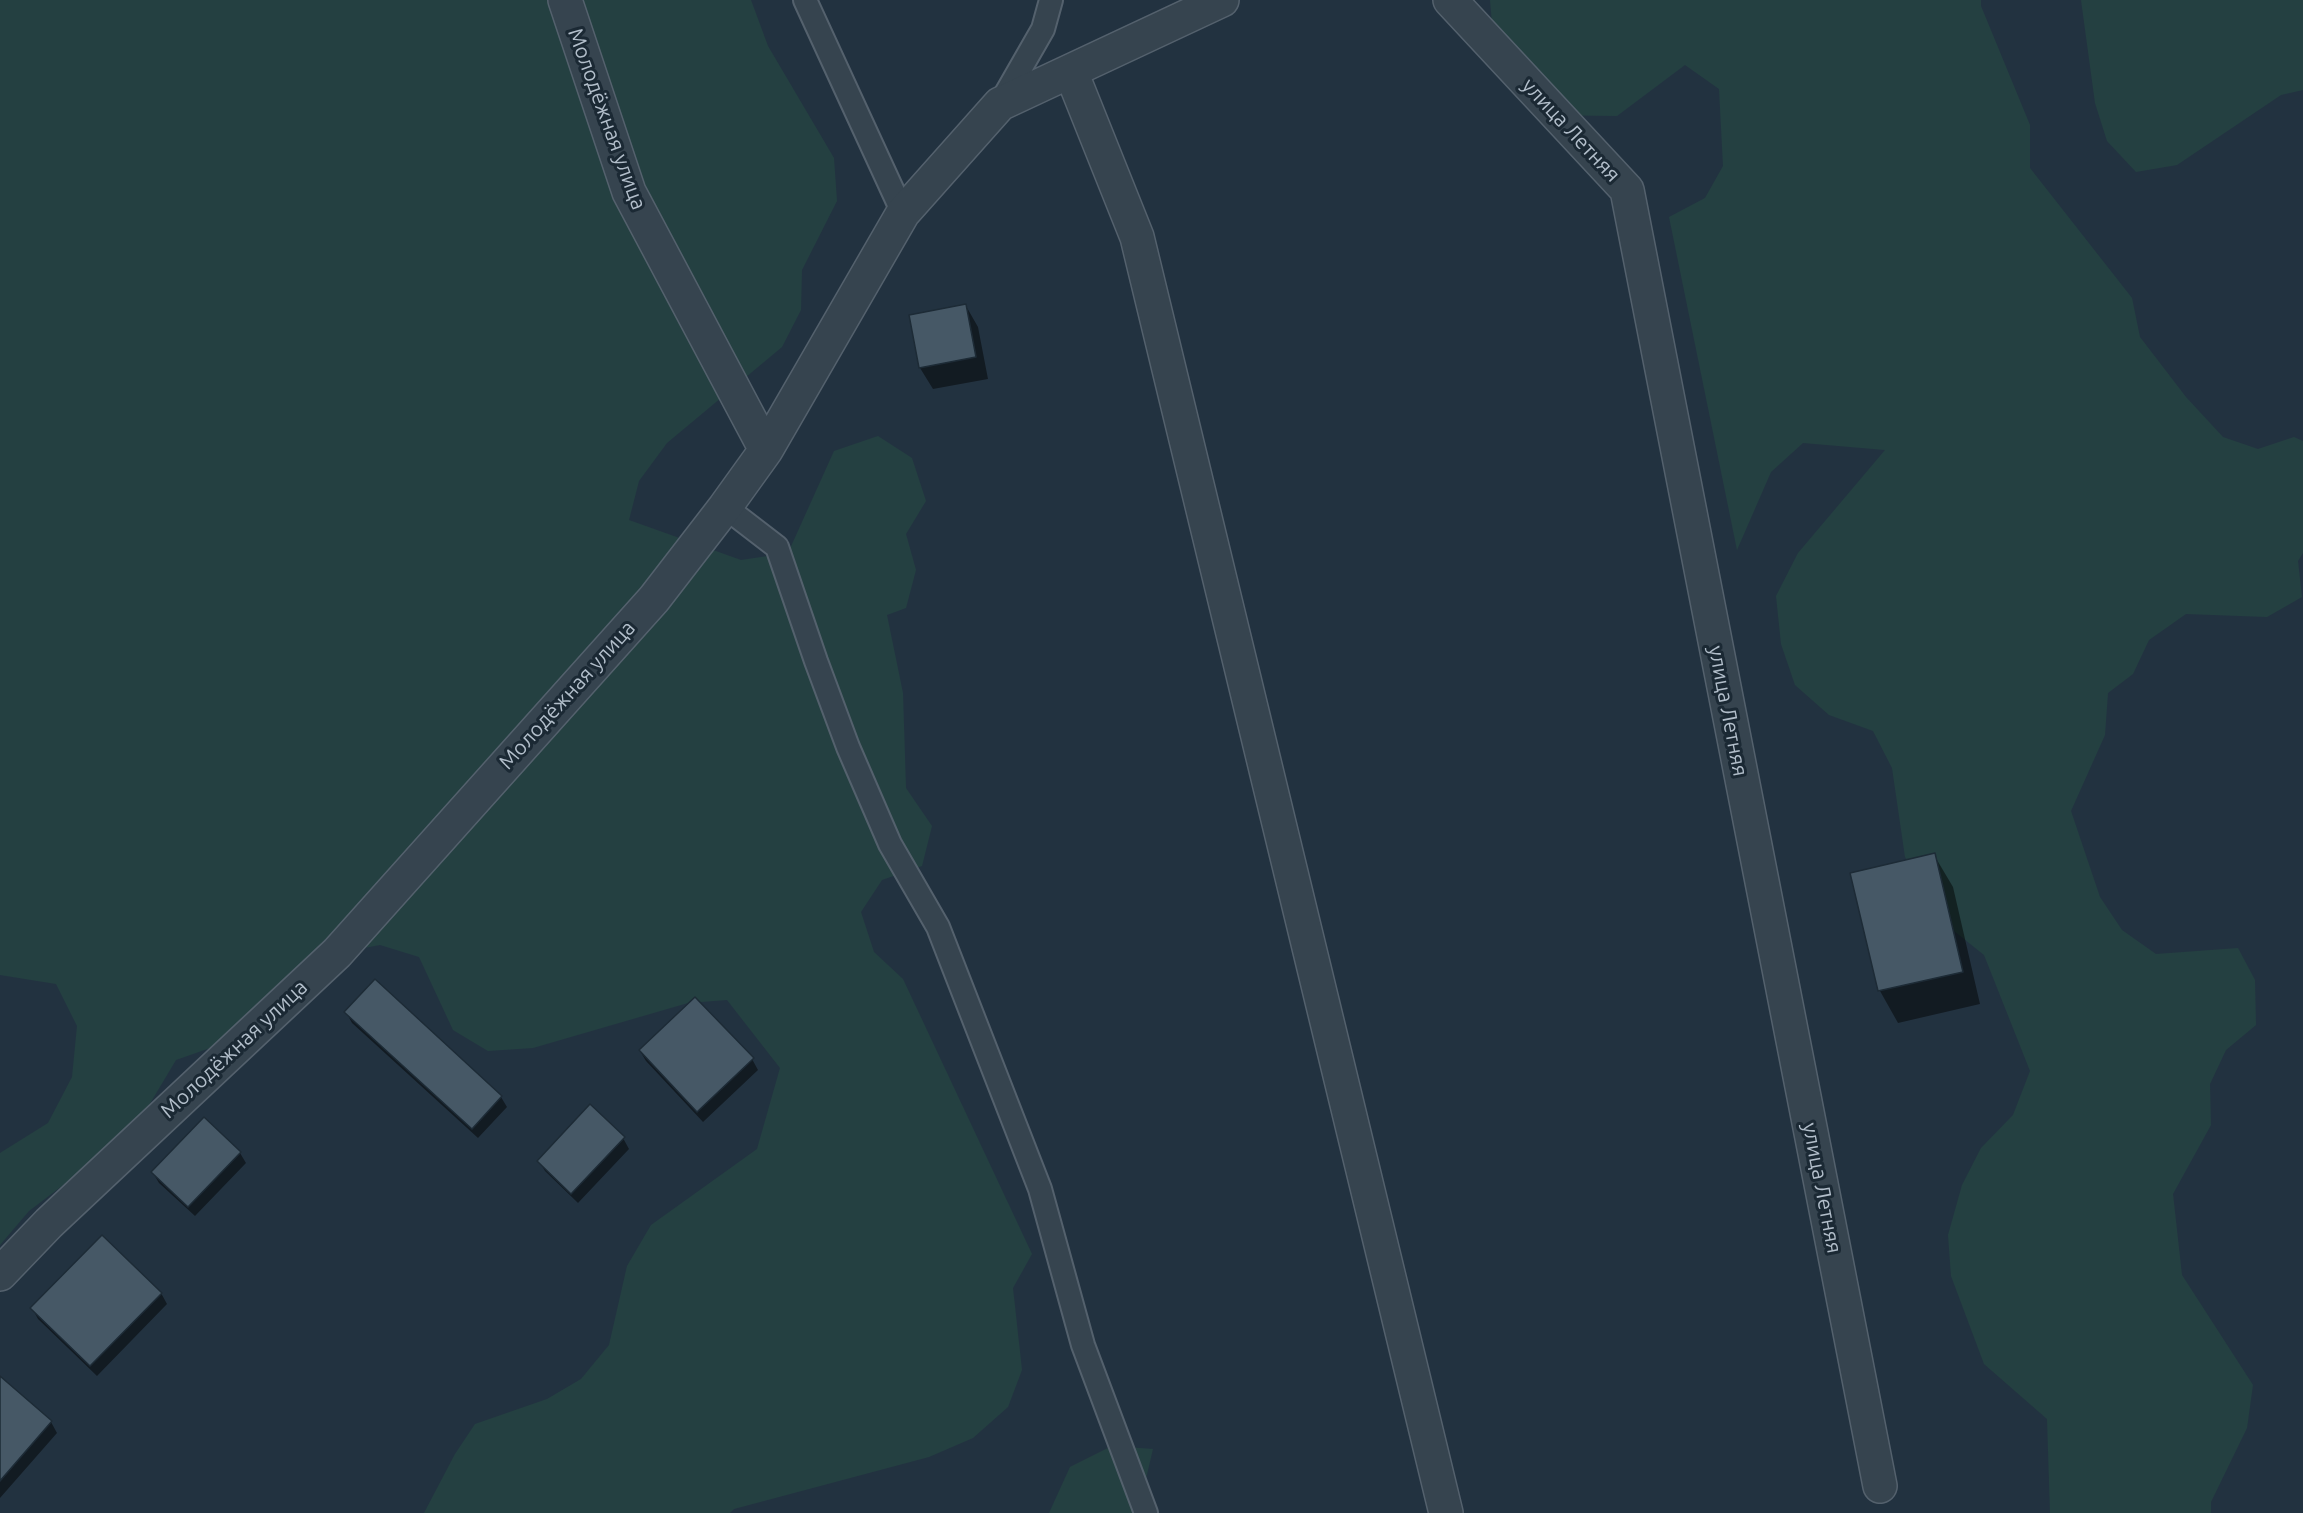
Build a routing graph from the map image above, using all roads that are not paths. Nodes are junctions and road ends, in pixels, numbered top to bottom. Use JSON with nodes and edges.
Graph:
{"nodes":[{"id":1,"x":565,"y":0,"type":"edge"},
{"id":2,"x":805,"y":0,"type":"edge"},
{"id":3,"x":1051,"y":0,"type":"edge"},
{"id":4,"x":1222,"y":0,"type":"edge"},
{"id":5,"x":1450,"y":0,"type":"edge"},
{"id":6,"x":1071,"y":72,"type":"junction"},
{"id":7,"x":1000,"y":104,"type":"junction"},
{"id":8,"x":903,"y":213,"type":"junction"},
{"id":9,"x":766,"y":450,"type":"junction"},
{"id":10,"x":725,"y":507,"type":"junction"},
{"id":11,"x":0,"y":1274,"type":"edge"},
{"id":12,"x":1880,"y":1486,"type":"dead end"},
{"id":13,"x":1146,"y":1513,"type":"edge"},
{"id":14,"x":1446,"y":1513,"type":"edge"}],
"edges":[{"from":1,"to":9,"type":"street","name":"Молодёжная улица"},
{"from":2,"to":8,"type":"lane"},
{"from":3,"to":7,"type":"lane"},
{"from":4,"to":6,"type":"street"},
{"from":5,"to":12,"type":"street","name":"улица Летняя"},
{"from":6,"to":7,"type":"street"},
{"from":6,"to":14,"type":"street"},
{"from":7,"to":8,"type":"street"},
{"from":8,"to":9,"type":"street"},
{"from":9,"to":10,"type":"street","name":"Молодёжная улица"},
{"from":10,"to":11,"type":"street","name":"Молодёжная улица"},
{"from":10,"to":13,"type":"lane"}]}
